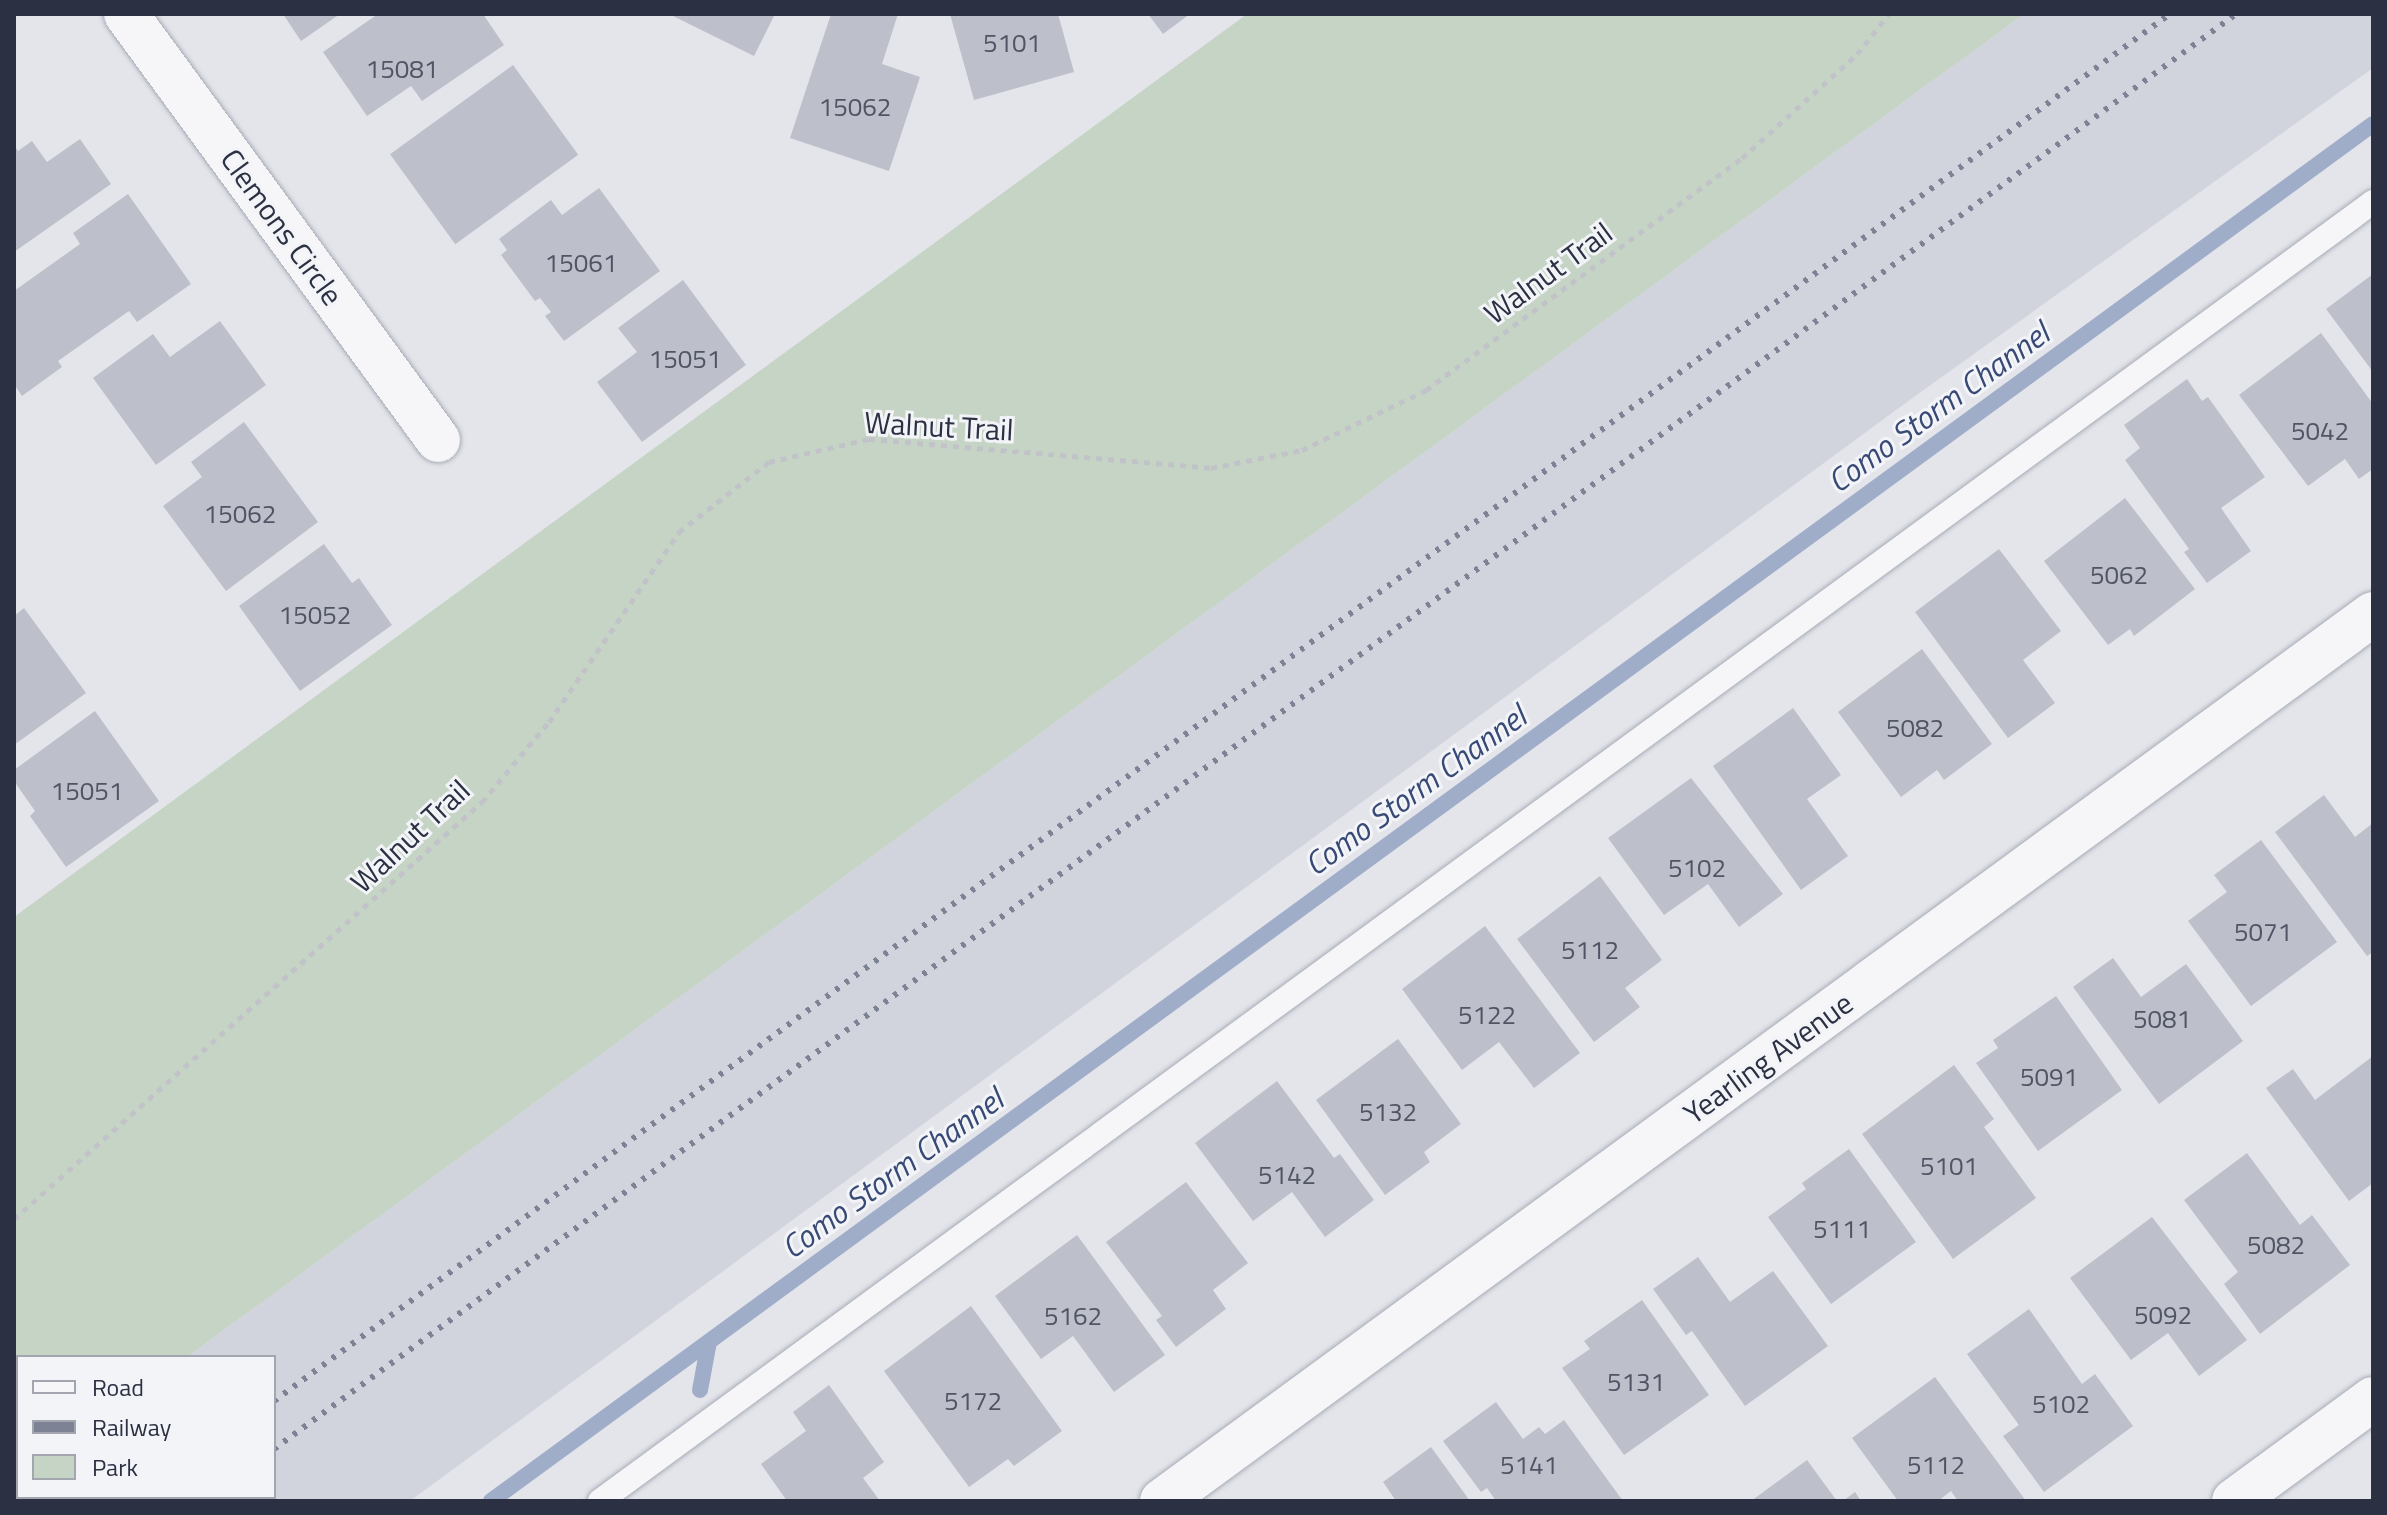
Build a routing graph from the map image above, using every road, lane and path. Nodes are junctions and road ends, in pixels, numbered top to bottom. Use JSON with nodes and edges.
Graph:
{"nodes":[{"id":1,"x":126,"y":14,"type":"edge"},
{"id":2,"x":1889,"y":14,"type":"edge"},
{"id":3,"x":2373,"y":202,"type":"edge"},
{"id":4,"x":438,"y":440,"type":"dead end"},
{"id":5,"x":2373,"y":614,"type":"edge"},
{"id":6,"x":14,"y":1219,"type":"edge"},
{"id":7,"x":2373,"y":1399,"type":"edge"},
{"id":8,"x":600,"y":1501,"type":"edge"},
{"id":9,"x":1162,"y":1501,"type":"edge"},
{"id":10,"x":2234,"y":1501,"type":"edge"}],
"edges":[{"from":1,"to":4,"type":"street","name":"Clemons Circle"},
{"from":2,"to":6,"type":"path","name":"Walnut Trail"},
{"from":3,"to":8,"type":"lane"},
{"from":5,"to":9,"type":"street","name":"Yearling Avenue"},
{"from":7,"to":10,"type":"street"}]}
